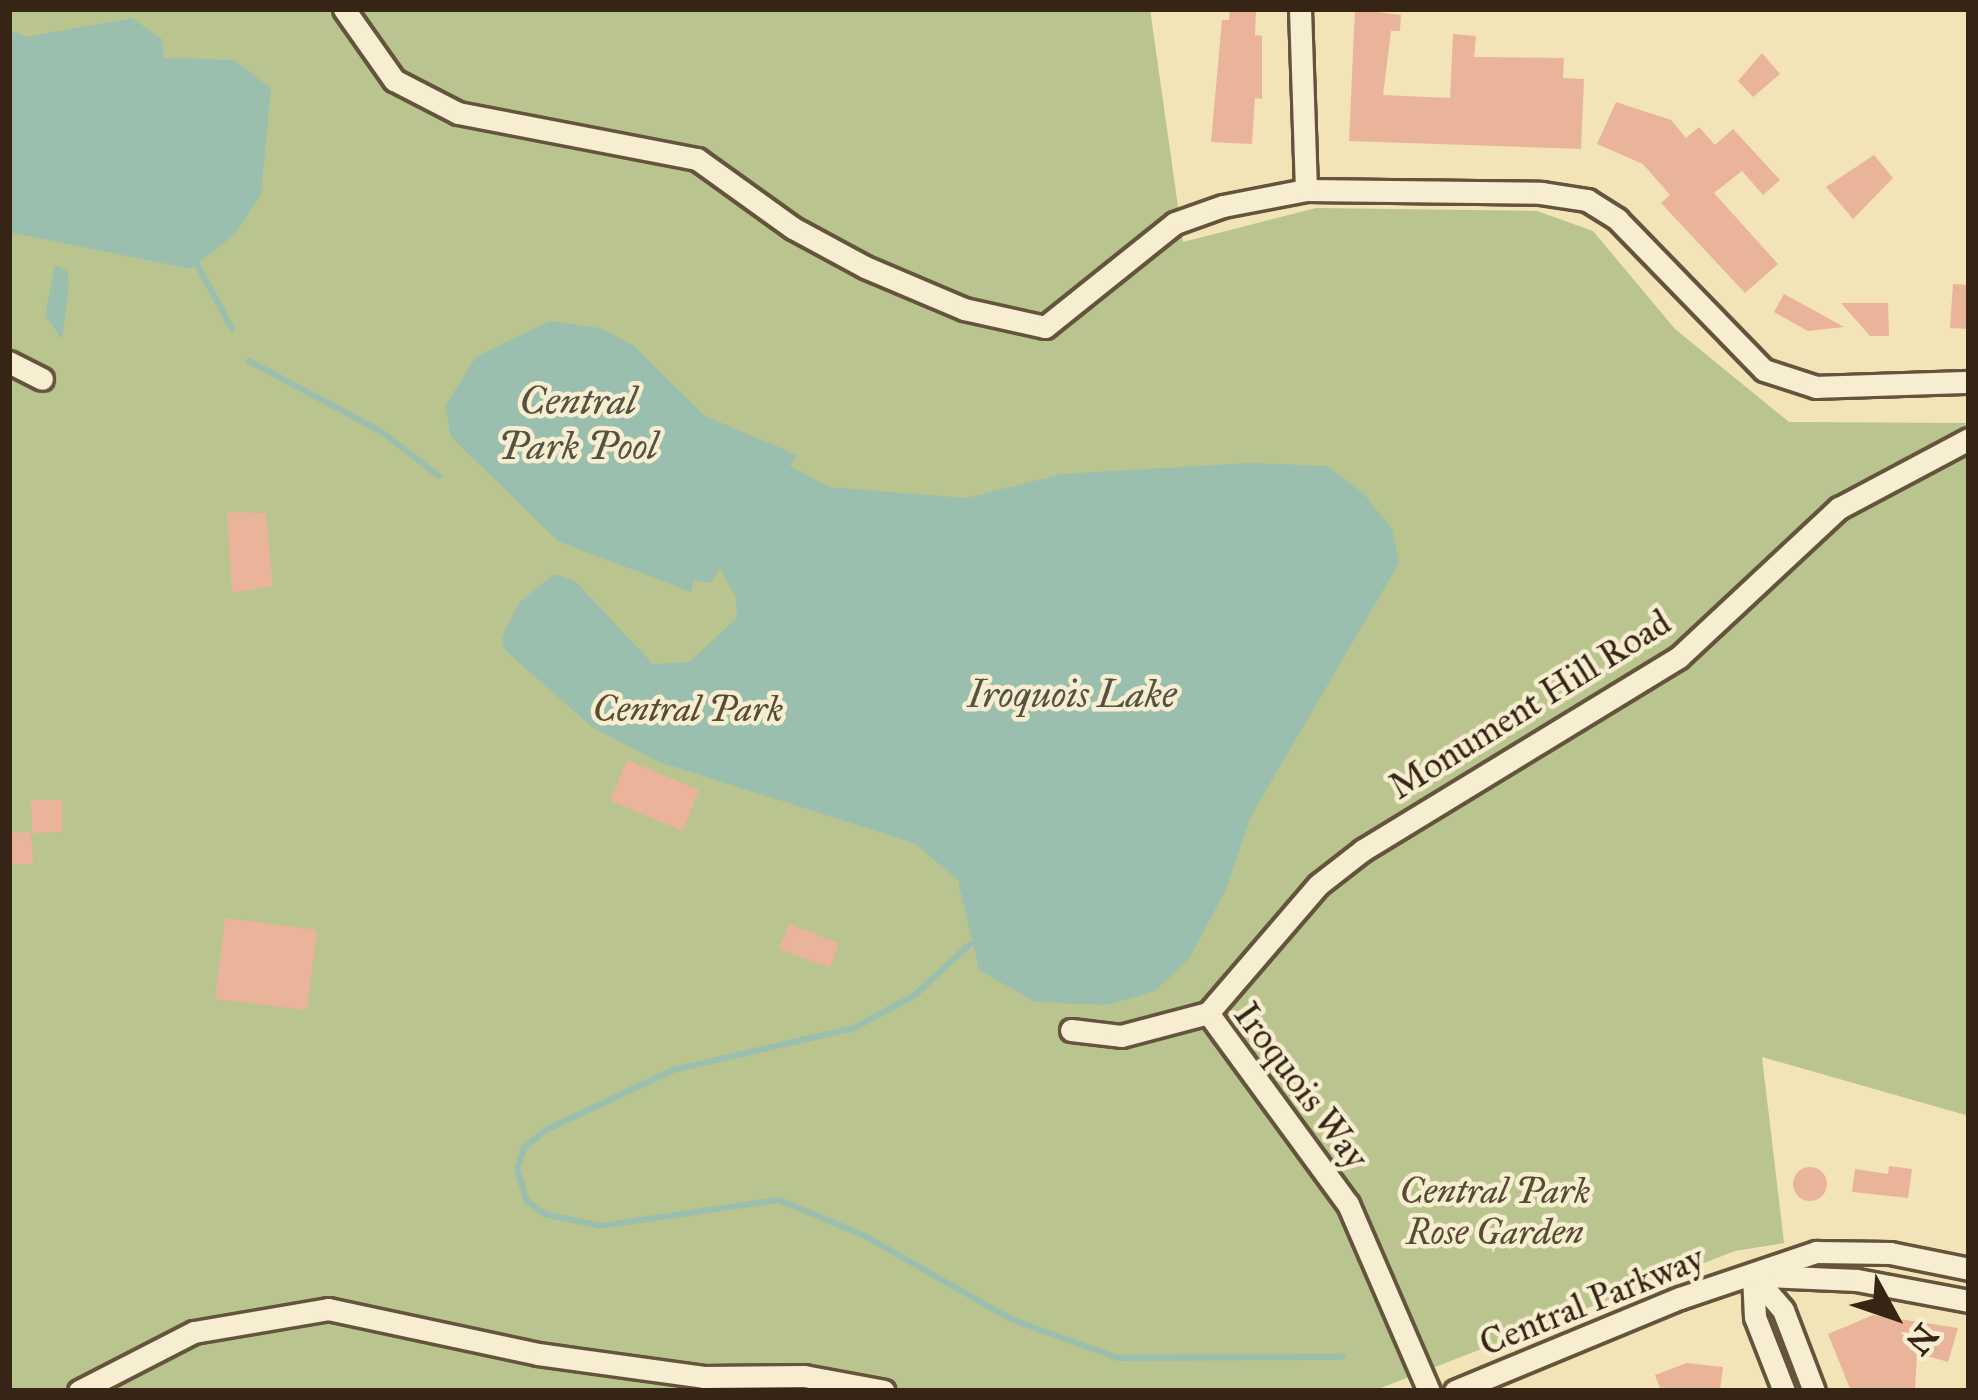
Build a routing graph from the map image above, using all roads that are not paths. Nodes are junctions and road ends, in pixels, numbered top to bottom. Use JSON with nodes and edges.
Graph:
{"nodes":[{"id":1,"x":344,"y":9,"type":"edge"},
{"id":2,"x":1300,"y":9,"type":"edge"},
{"id":3,"x":1306,"y":190,"type":"junction"},
{"id":4,"x":9,"y":362,"type":"edge"},
{"id":5,"x":42,"y":379,"type":"dead end"},
{"id":6,"x":1969,"y":382,"type":"edge"},
{"id":7,"x":1969,"y":439,"type":"edge"},
{"id":8,"x":1208,"y":1013,"type":"junction"},
{"id":9,"x":1071,"y":1030,"type":"dead end"},
{"id":10,"x":1969,"y":1269,"type":"edge"},
{"id":11,"x":1753,"y":1275,"type":"junction"},
{"id":12,"x":1969,"y":1301,"type":"edge"},
{"id":13,"x":79,"y":1391,"type":"edge"},
{"id":14,"x":884,"y":1391,"type":"edge"},
{"id":15,"x":1429,"y":1391,"type":"edge"},
{"id":16,"x":1455,"y":1391,"type":"edge"},
{"id":17,"x":1784,"y":1391,"type":"edge"},
{"id":18,"x":1814,"y":1391,"type":"edge"}],
"edges":[{"from":1,"to":3,"type":"street"},
{"from":2,"to":3,"type":"street"},
{"from":3,"to":6,"type":"street"},
{"from":4,"to":5,"type":"street"},
{"from":7,"to":8,"type":"street","name":"Monument Hill Road"},
{"from":8,"to":9,"type":"street","name":"Iroquois Way"},
{"from":8,"to":15,"type":"street","name":"Iroquois Way"},
{"from":10,"to":11,"type":"street","name":"Central Parkway"},
{"from":11,"to":12,"type":"street","name":"Central Parkway"},
{"from":11,"to":16,"type":"street","name":"Central Parkway"},
{"from":11,"to":17,"type":"street"},
{"from":11,"to":18,"type":"street"},
{"from":13,"to":14,"type":"street"}]}
